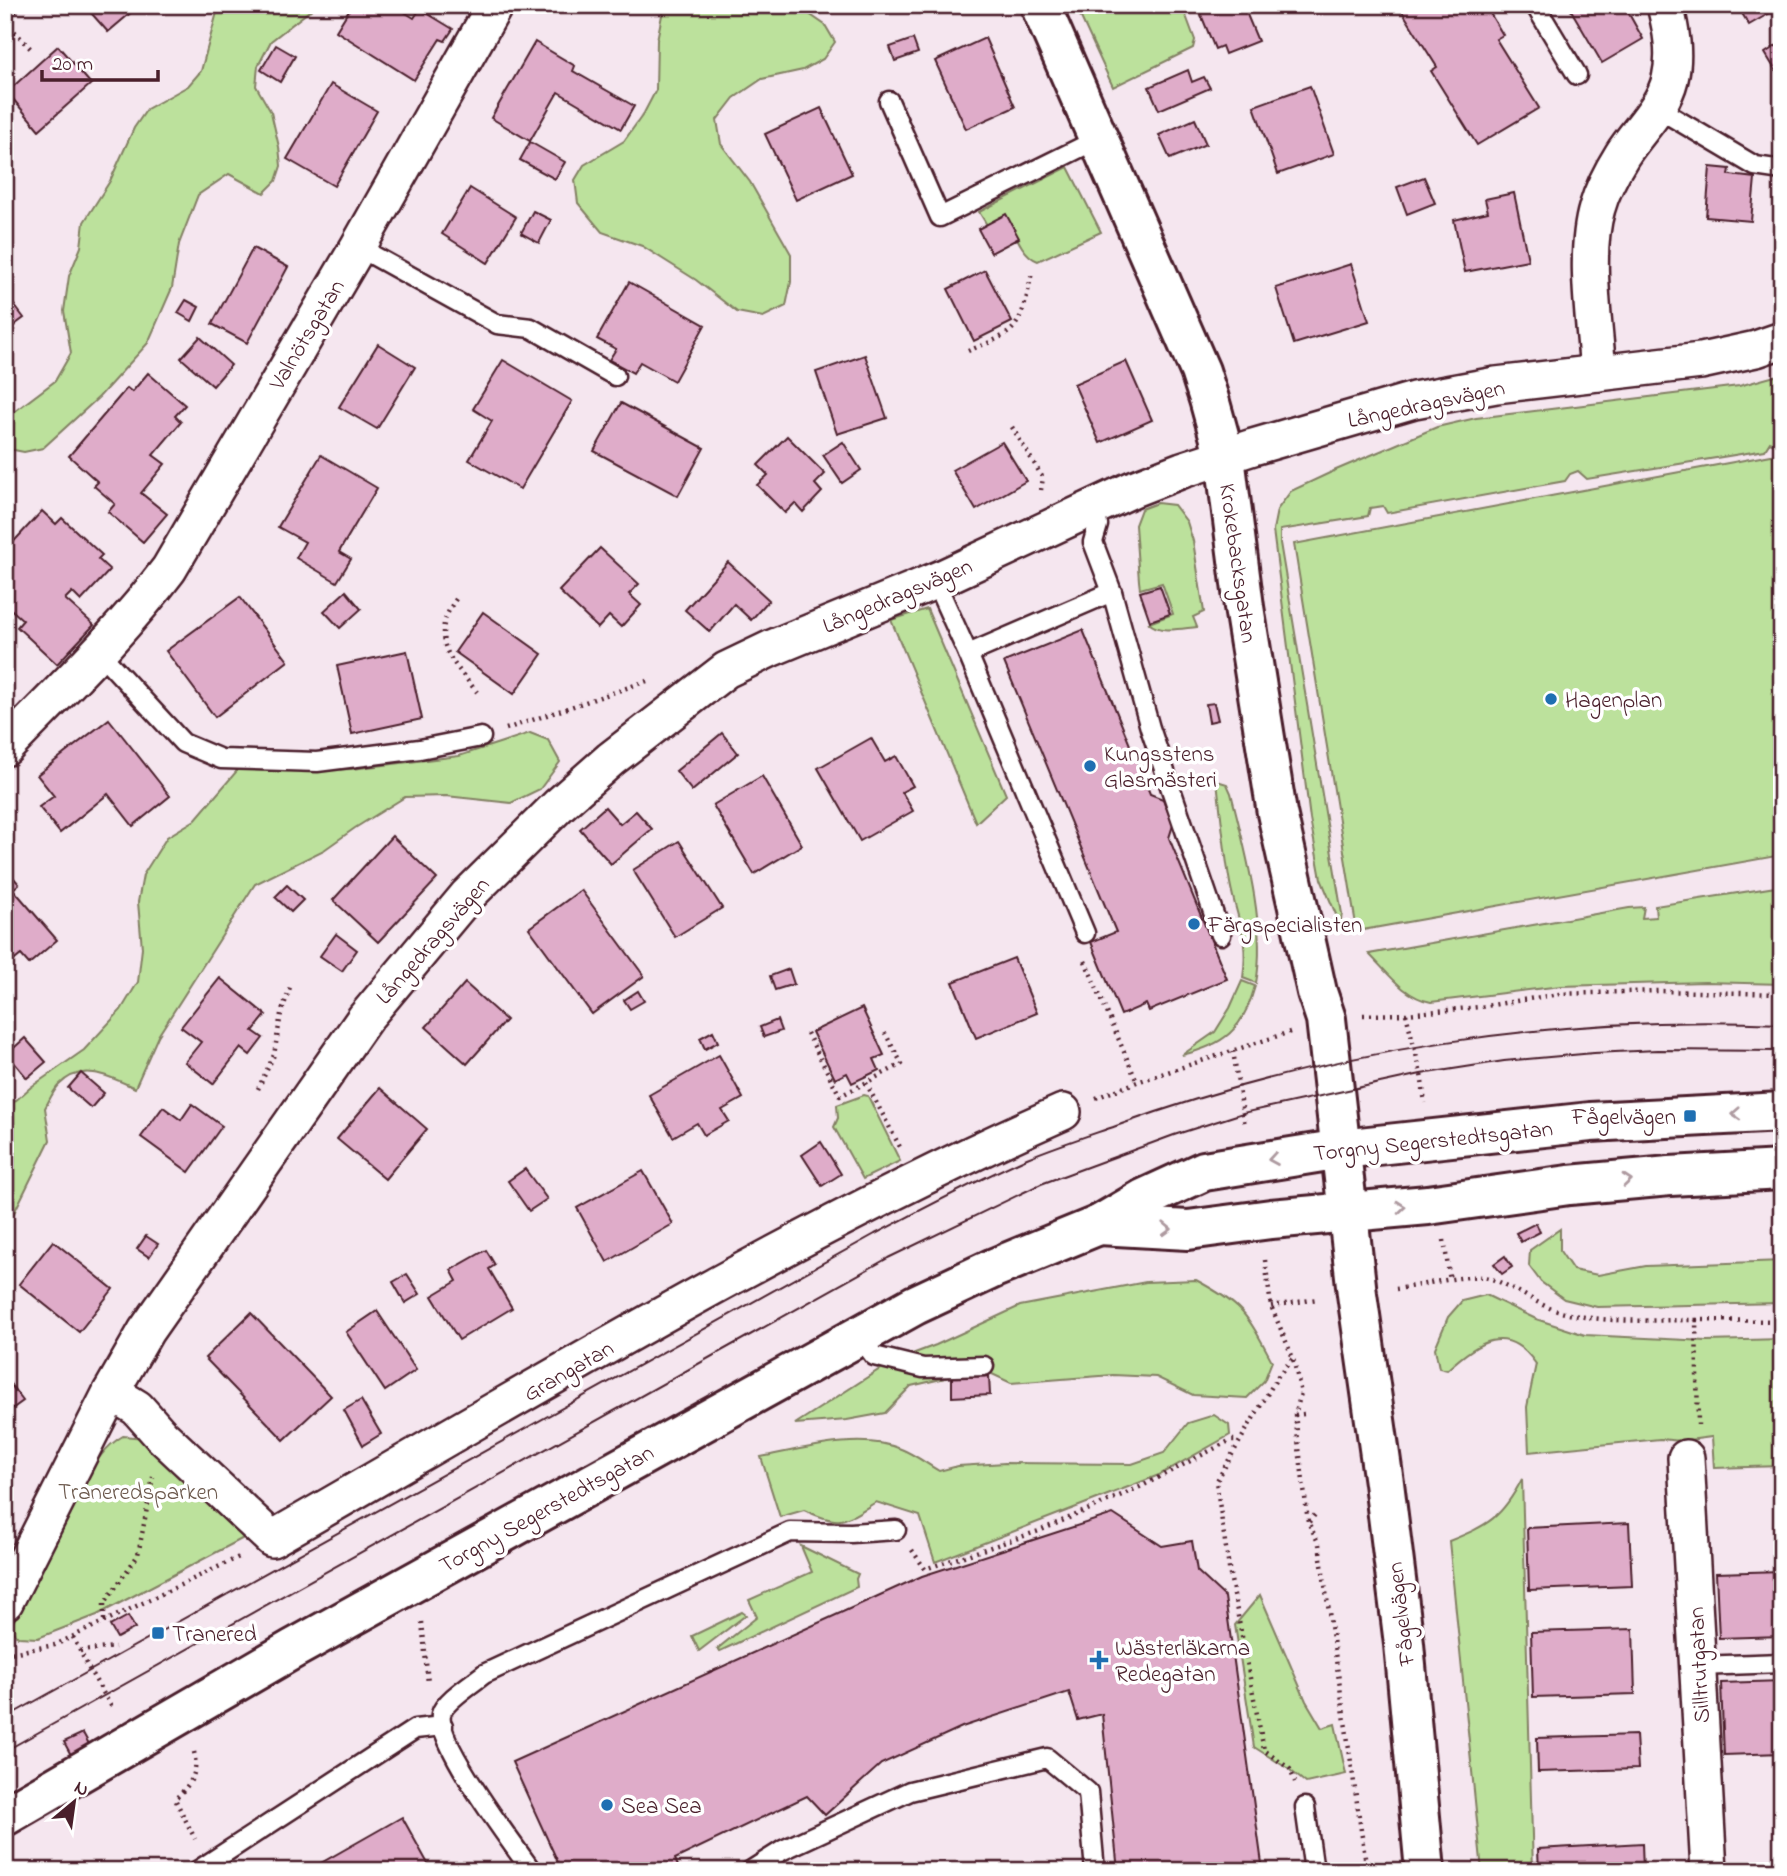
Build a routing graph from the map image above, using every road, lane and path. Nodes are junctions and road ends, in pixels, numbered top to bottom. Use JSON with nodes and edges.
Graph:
{"nodes":[{"id":1,"x":495,"y":5,"type":"edge"},
{"id":2,"x":1040,"y":5,"type":"edge"},
{"id":3,"x":1535,"y":5,"type":"edge"},
{"id":4,"x":1665,"y":5,"type":"edge"},
{"id":5,"x":5,"y":21,"type":"edge"},
{"id":6,"x":31,"y":49,"type":"dead end"},
{"id":7,"x":1577,"y":75,"type":"dead end"},
{"id":8,"x":889,"y":101,"type":"dead end"},
{"id":9,"x":1657,"y":108,"type":"junction"},
{"id":10,"x":1098,"y":139,"type":"junction"},
{"id":11,"x":1782,"y":170,"type":"edge"},
{"id":12,"x":358,"y":247,"type":"junction"},
{"id":13,"x":1032,"y":272,"type":"dead end"},
{"id":14,"x":1782,"y":340,"type":"edge"},
{"id":15,"x":968,"y":351,"type":"dead end"},
{"id":16,"x":1598,"y":373,"type":"junction"},
{"id":17,"x":615,"y":376,"type":"dead end"},
{"id":18,"x":1012,"y":427,"type":"dead end"},
{"id":19,"x":1225,"y":457,"type":"junction"},
{"id":20,"x":1045,"y":499,"type":"dead end"},
{"id":21,"x":1082,"y":514,"type":"junction"},
{"id":22,"x":935,"y":581,"type":"junction"},
{"id":23,"x":1112,"y":592,"type":"junction"},
{"id":24,"x":456,"y":598,"type":"dead end"},
{"id":25,"x":98,"y":651,"type":"junction"},
{"id":26,"x":968,"y":654,"type":"junction"},
{"id":27,"x":658,"y":678,"type":"dead end"},
{"id":28,"x":477,"y":692,"type":"dead end"},
{"id":29,"x":481,"y":737,"type":"joint"},
{"id":30,"x":5,"y":748,"type":"edge"},
{"id":31,"x":1085,"y":933,"type":"joint"},
{"id":32,"x":1221,"y":935,"type":"dead end"},
{"id":33,"x":291,"y":984,"type":"dead end"},
{"id":34,"x":1782,"y":994,"type":"edge"},
{"id":35,"x":1326,"y":1019,"type":"junction"},
{"id":36,"x":807,"y":1033,"type":"dead end"},
{"id":37,"x":885,"y":1033,"type":"dead end"},
{"id":38,"x":1233,"y":1051,"type":"junction"},
{"id":39,"x":1137,"y":1082,"type":"junction"},
{"id":40,"x":866,"y":1083,"type":"junction"},
{"id":41,"x":258,"y":1089,"type":"dead end"},
{"id":42,"x":1063,"y":1112,"type":"joint"},
{"id":43,"x":1782,"y":1112,"type":"edge"},
{"id":44,"x":1341,"y":1149,"type":"junction"},
{"id":45,"x":1252,"y":1163,"type":"junction"},
{"id":46,"x":1782,"y":1170,"type":"edge"},
{"id":47,"x":918,"y":1180,"type":"junction"},
{"id":48,"x":1348,"y":1212,"type":"junction"},
{"id":49,"x":1260,"y":1221,"type":"junction"},
{"id":50,"x":1099,"y":1225,"type":"junction"},
{"id":51,"x":1357,"y":1294,"type":"junction"},
{"id":52,"x":1271,"y":1306,"type":"junction"},
{"id":53,"x":1696,"y":1320,"type":"junction"},
{"id":54,"x":1782,"y":1321,"type":"edge"},
{"id":55,"x":860,"y":1337,"type":"junction"},
{"id":56,"x":1293,"y":1358,"type":"junction"},
{"id":57,"x":984,"y":1366,"type":"dead end"},
{"id":58,"x":111,"y":1392,"type":"junction"},
{"id":59,"x":1305,"y":1414,"type":"dead end"},
{"id":60,"x":1295,"y":1415,"type":"junction"},
{"id":61,"x":161,"y":1435,"type":"junction"},
{"id":62,"x":1239,"y":1440,"type":"junction"},
{"id":63,"x":1686,"y":1458,"type":"joint"},
{"id":64,"x":1317,"y":1512,"type":"dead end"},
{"id":65,"x":1308,"y":1522,"type":"junction"},
{"id":66,"x":896,"y":1530,"type":"joint"},
{"id":67,"x":272,"y":1539,"type":"junction"},
{"id":68,"x":5,"y":1602,"type":"edge"},
{"id":69,"x":421,"y":1610,"type":"dead end"},
{"id":70,"x":104,"y":1620,"type":"junction"},
{"id":71,"x":73,"y":1637,"type":"junction"},
{"id":72,"x":115,"y":1647,"type":"dead end"},
{"id":73,"x":80,"y":1651,"type":"junction"},
{"id":74,"x":5,"y":1654,"type":"edge"},
{"id":75,"x":1782,"y":1663,"type":"edge"},
{"id":76,"x":1698,"y":1666,"type":"junction"},
{"id":77,"x":447,"y":1703,"type":"junction"},
{"id":78,"x":180,"y":1715,"type":"junction"},
{"id":79,"x":117,"y":1716,"type":"dead end"},
{"id":80,"x":443,"y":1726,"type":"junction"},
{"id":81,"x":1305,"y":1807,"type":"joint"},
{"id":82,"x":5,"y":1816,"type":"edge"},
{"id":83,"x":203,"y":1868,"type":"edge"},
{"id":84,"x":532,"y":1871,"type":"edge"},
{"id":85,"x":750,"y":1871,"type":"edge"},
{"id":86,"x":1095,"y":1871,"type":"edge"},
{"id":87,"x":1314,"y":1871,"type":"edge"},
{"id":88,"x":1367,"y":1871,"type":"edge"},
{"id":89,"x":1425,"y":1871,"type":"edge"},
{"id":90,"x":1709,"y":1871,"type":"edge"}],
"edges":[{"from":1,"to":12,"type":"street","name":"Valnötsgatan"},
{"from":2,"to":10,"type":"street","name":"Krokebacksgatan"},
{"from":3,"to":7,"type":"lane"},
{"from":4,"to":9,"type":"street"},
{"from":5,"to":6,"type":"path"},
{"from":8,"to":10,"type":"lane"},
{"from":9,"to":11,"type":"lane"},
{"from":9,"to":16,"type":"street"},
{"from":10,"to":19,"type":"street","name":"Krokebacksgatan"},
{"from":12,"to":17,"type":"lane"},
{"from":12,"to":25,"type":"street","name":"Valnötsgatan"},
{"from":13,"to":15,"type":"path"},
{"from":14,"to":16,"type":"street","name":"Långedragsvägen"},
{"from":16,"to":19,"type":"street","name":"Långedragsvägen"},
{"from":18,"to":20,"type":"path"},
{"from":19,"to":21,"type":"street","name":"Långedragsvägen"},
{"from":19,"to":35,"type":"street","name":"Krokebacksgatan"},
{"from":21,"to":22,"type":"street","name":"Långedragsvägen"},
{"from":21,"to":23,"type":"lane"},
{"from":22,"to":26,"type":"lane"},
{"from":22,"to":58,"type":"street","name":"Långedragsvägen"},
{"from":23,"to":26,"type":"lane"},
{"from":23,"to":32,"type":"lane"},
{"from":24,"to":28,"type":"path"},
{"from":25,"to":29,"type":"lane"},
{"from":25,"to":30,"type":"street","name":"Valnötsgatan"},
{"from":26,"to":31,"type":"lane"},
{"from":27,"to":29,"type":"path"},
{"from":31,"to":39,"type":"path"},
{"from":33,"to":41,"type":"path"},
{"from":34,"to":35,"type":"path"},
{"from":35,"to":38,"type":"path"},
{"from":35,"to":44,"type":"street","name":"Krokebacksgatan"},
{"from":36,"to":40,"type":"path"},
{"from":37,"to":40,"type":"path"},
{"from":38,"to":39,"type":"path"},
{"from":38,"to":45,"type":"path"},
{"from":39,"to":42,"type":"path"},
{"from":40,"to":47,"type":"path"},
{"from":42,"to":47,"type":"street","name":"Grangatan"},
{"from":43,"to":44,"type":"street","name":"Torgny Segerstedtsgatan","one_way":true},
{"from":44,"to":45,"type":"street","name":"Torgny Segerstedtsgatan","one_way":true},
{"from":44,"to":48,"type":"street","name":"Fågelvägen"},
{"from":45,"to":50,"type":"street","name":"Torgny Segerstedtsgatan"},
{"from":48,"to":46,"type":"street","name":"Torgny Segerstedtsgatan","one_way":true},
{"from":47,"to":67,"type":"street","name":"Grangatan"},
{"from":48,"to":49,"type":"street","name":"Torgny Segerstedtsgatan"},
{"from":48,"to":51,"type":"street","name":"Fågelvägen"},
{"from":50,"to":49,"type":"street","name":"Torgny Segerstedtsgatan","one_way":true},
{"from":49,"to":52,"type":"path"},
{"from":50,"to":55,"type":"street","name":"Torgny Segerstedtsgatan"},
{"from":51,"to":52,"type":"path"},
{"from":51,"to":53,"type":"path"},
{"from":51,"to":89,"type":"street","name":"Fågelvägen"},
{"from":52,"to":56,"type":"path"},
{"from":53,"to":54,"type":"path"},
{"from":53,"to":63,"type":"path"},
{"from":55,"to":57,"type":"lane"},
{"from":55,"to":78,"type":"street","name":"Torgny Segerstedtsgatan"},
{"from":56,"to":60,"type":"path"},
{"from":56,"to":62,"type":"path"},
{"from":58,"to":61,"type":"street"},
{"from":58,"to":68,"type":"street","name":"Långedragsvägen"},
{"from":59,"to":60,"type":"path"},
{"from":60,"to":65,"type":"path"},
{"from":61,"to":67,"type":"street"},
{"from":61,"to":70,"type":"path"},
{"from":62,"to":66,"type":"path"},
{"from":62,"to":81,"type":"path"},
{"from":63,"to":76,"type":"street","name":"Silltrutgatan"},
{"from":64,"to":65,"type":"path"},
{"from":65,"to":88,"type":"path"},
{"from":66,"to":77,"type":"lane"},
{"from":67,"to":70,"type":"path"},
{"from":69,"to":77,"type":"path"},
{"from":70,"to":71,"type":"path"},
{"from":71,"to":73,"type":"path"},
{"from":71,"to":74,"type":"path"},
{"from":72,"to":73,"type":"path"},
{"from":73,"to":79,"type":"path"},
{"from":75,"to":76,"type":"lane"},
{"from":76,"to":90,"type":"street","name":"Silltrutgatan"},
{"from":77,"to":80,"type":"lane"},
{"from":78,"to":82,"type":"street","name":"Torgny Segerstedtsgatan"},
{"from":78,"to":83,"type":"path"},
{"from":80,"to":83,"type":"lane"},
{"from":80,"to":84,"type":"lane"},
{"from":81,"to":87,"type":"lane"},
{"from":85,"to":86,"type":"lane"}]}
